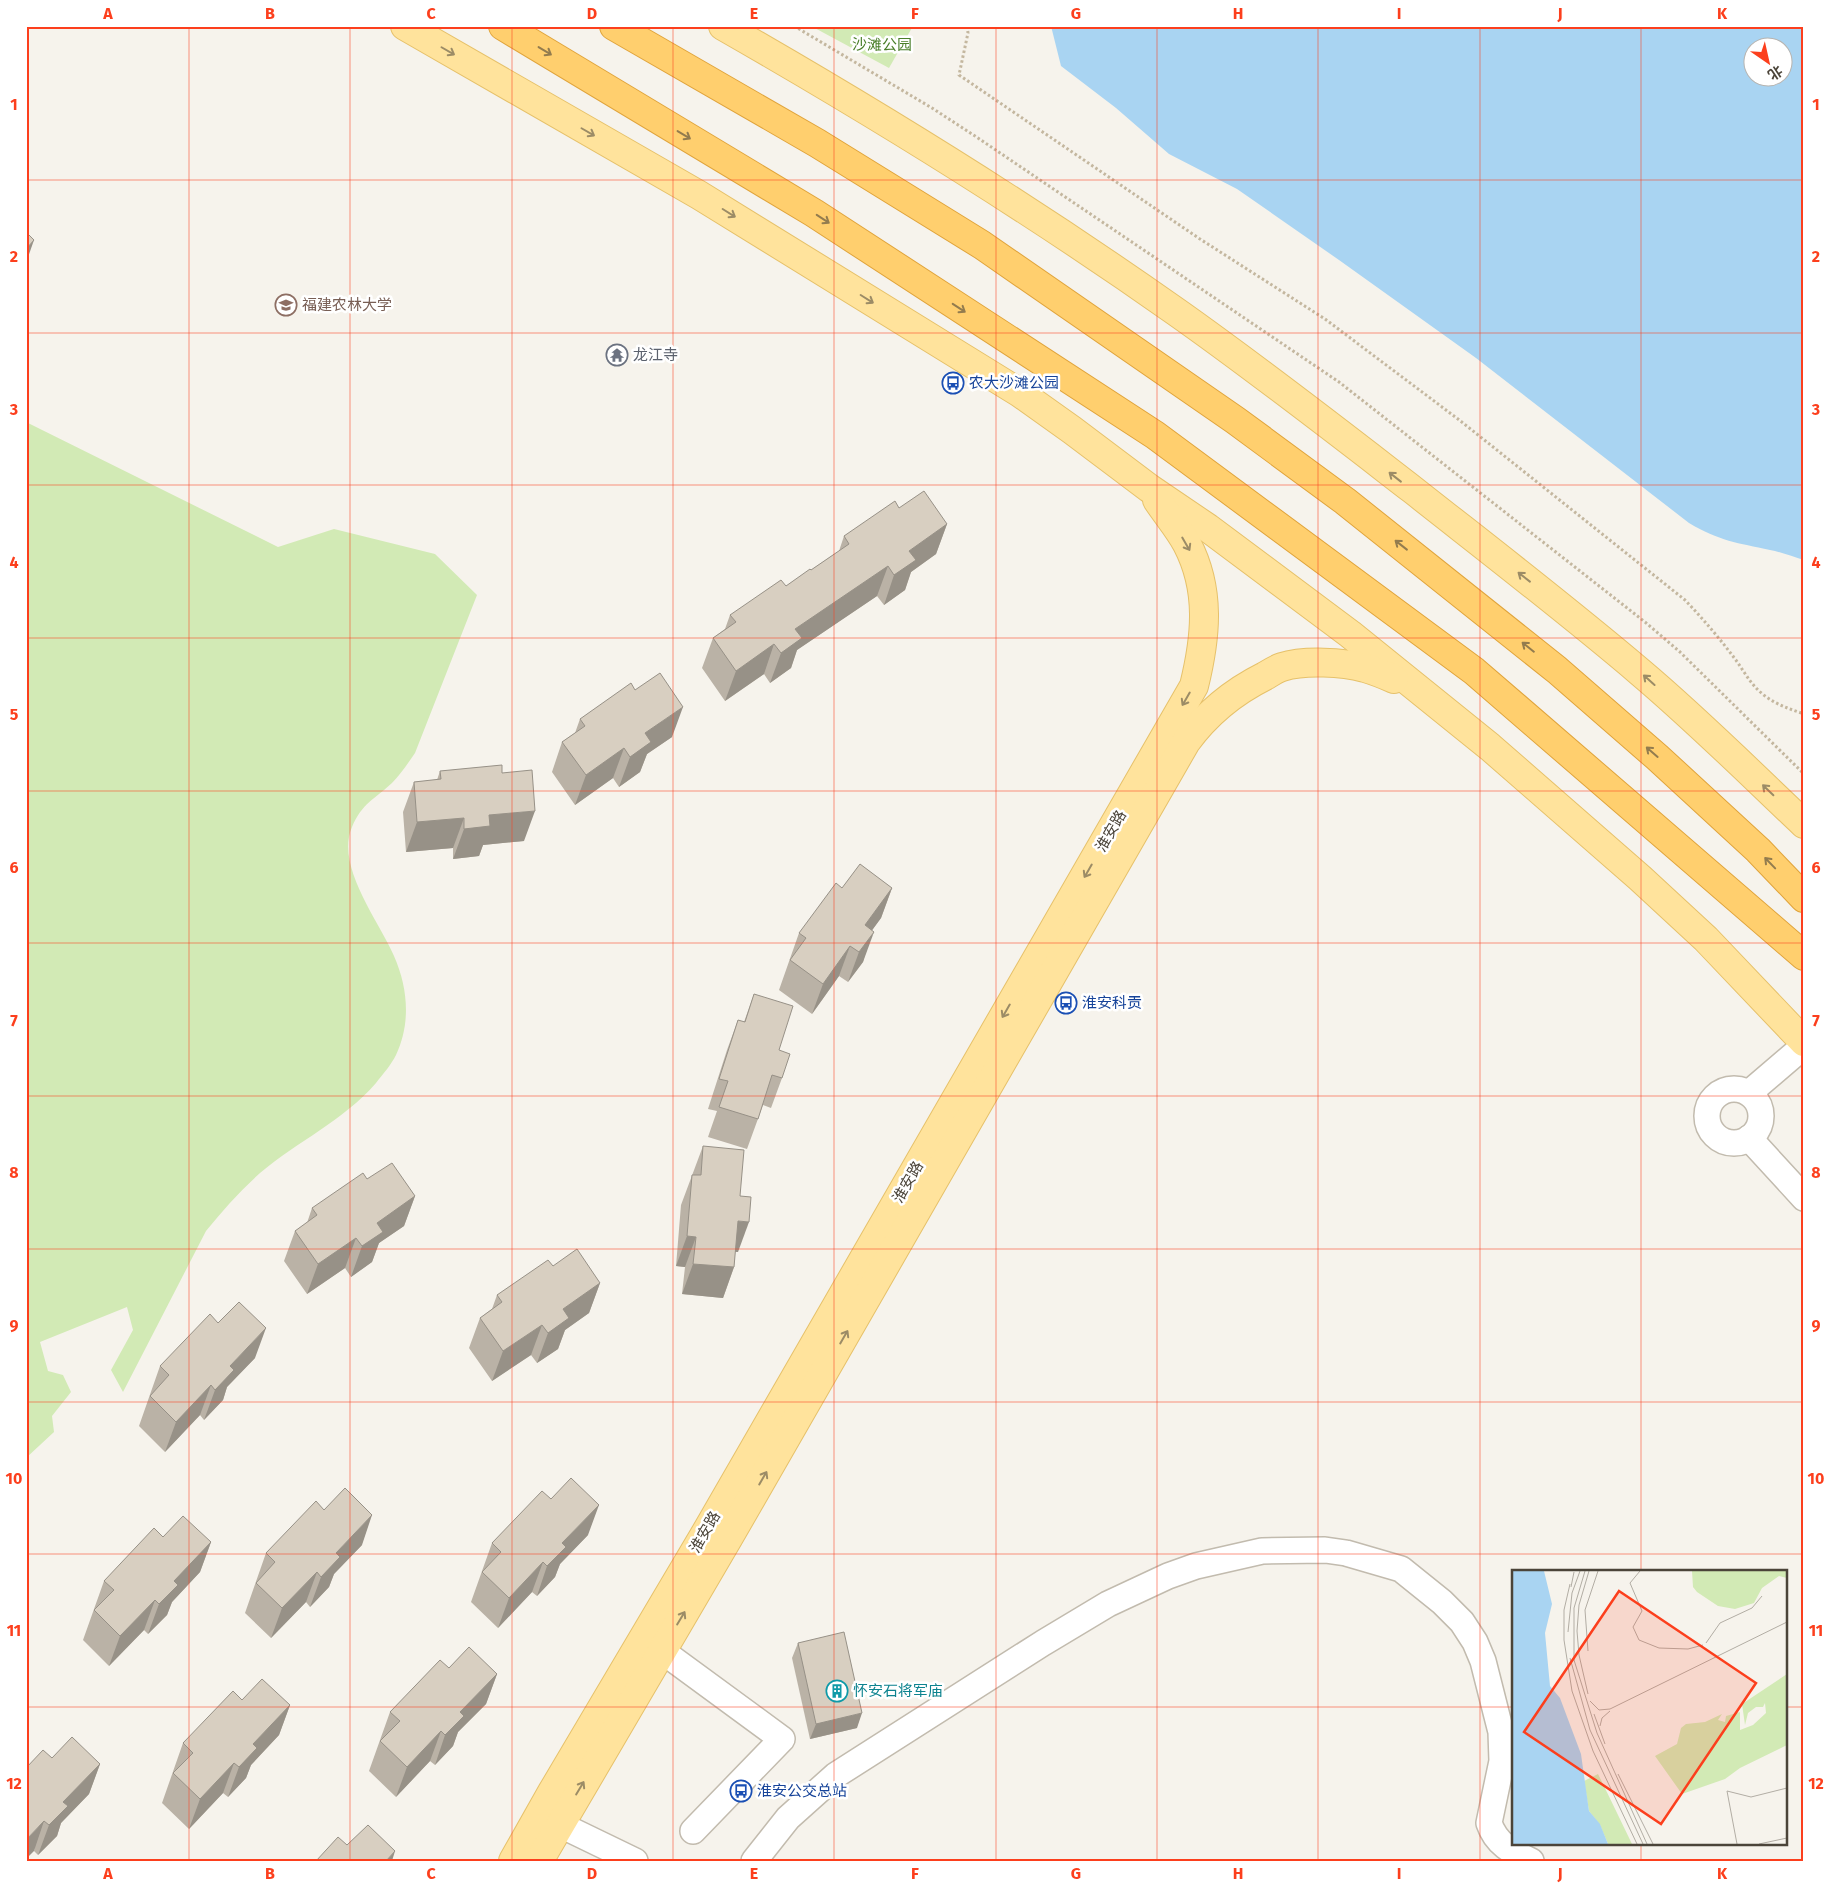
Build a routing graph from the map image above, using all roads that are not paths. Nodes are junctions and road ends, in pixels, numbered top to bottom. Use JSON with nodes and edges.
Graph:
{"nodes":[{"id":1,"x":405,"y":26,"type":"edge"},
{"id":2,"x":503,"y":26,"type":"edge"},
{"id":3,"x":614,"y":26,"type":"edge"},
{"id":4,"x":723,"y":26,"type":"edge"},
{"id":5,"x":1149,"y":488,"type":"junction"},
{"id":6,"x":1415,"y":687,"type":"junction"},
{"id":7,"x":1804,"y":824,"type":"edge"},
{"id":8,"x":1804,"y":898,"type":"edge"},
{"id":9,"x":1804,"y":956,"type":"edge"},
{"id":10,"x":1804,"y":1042,"type":"edge"},
{"id":11,"x":1804,"y":1046,"type":"edge"},
{"id":12,"x":1749,"y":1093,"type":"junction"},
{"id":13,"x":1749,"y":1138,"type":"junction"},
{"id":14,"x":1804,"y":1198,"type":"edge"},
{"id":15,"x":662,"y":1651,"type":"junction"},
{"id":16,"x":549,"y":1820,"type":"junction"},
{"id":17,"x":693,"y":1831,"type":"dead end"},
{"id":18,"x":534,"y":1856,"type":"edge"},
{"id":19,"x":635,"y":1861,"type":"edge"},
{"id":20,"x":754,"y":1861,"type":"edge"},
{"id":21,"x":1531,"y":1861,"type":"edge"}],
"edges":[{"from":1,"to":5,"type":"main road","one_way":true},
{"from":2,"to":9,"type":"highway","one_way":true},
{"from":8,"to":3,"type":"highway","one_way":true},
{"from":7,"to":4,"type":"main road","one_way":true},
{"from":5,"to":6,"type":"main road"},
{"from":5,"to":16,"type":"main road","name":"淮安路","one_way":true},
{"from":6,"to":10,"type":"main road"},
{"from":15,"to":6,"type":"main road","name":"淮安路","one_way":true},
{"from":11,"to":12,"type":"street"},
{"from":12,"to":13,"type":"street"},
{"from":12,"to":13,"type":"street"},
{"from":13,"to":14,"type":"street"},
{"from":16,"to":15,"type":"main road","name":"淮安路","one_way":true},
{"from":15,"to":17,"type":"street"},
{"from":16,"to":18,"type":"main road","name":"淮安路"},
{"from":16,"to":19,"type":"street"},
{"from":20,"to":21,"type":"street"}]}
